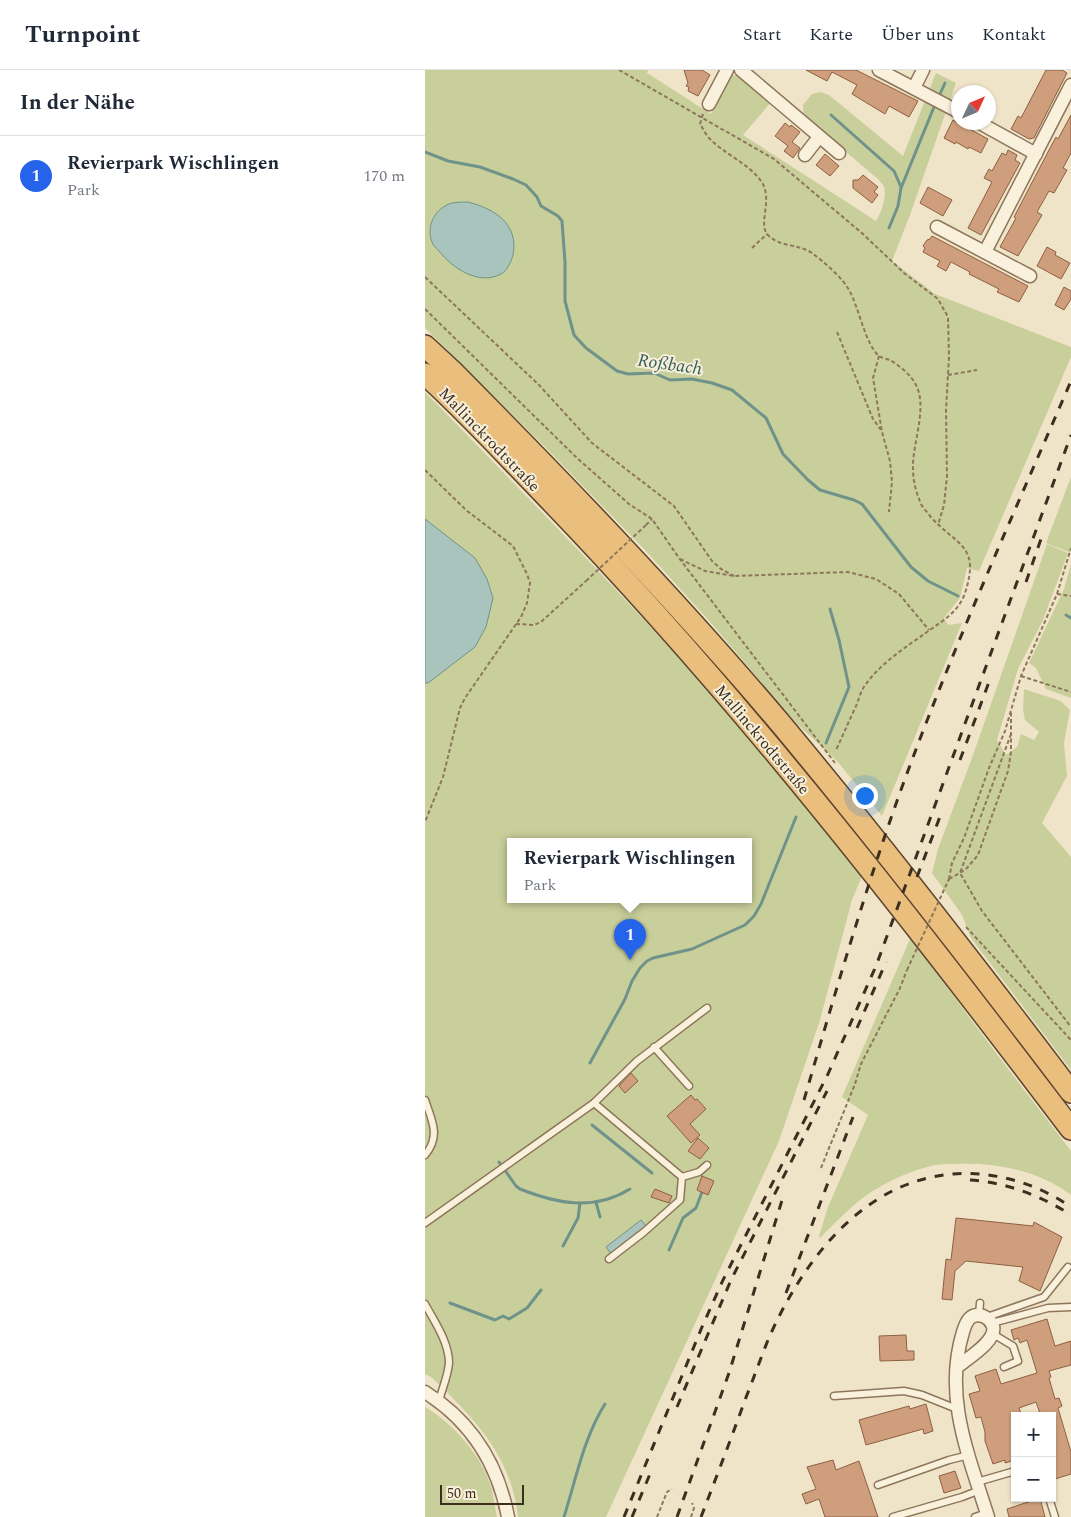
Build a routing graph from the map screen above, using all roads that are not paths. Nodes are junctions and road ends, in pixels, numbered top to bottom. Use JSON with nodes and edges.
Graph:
{"nodes":[{"id":1,"x":727,"y":70,"type":"edge"},
{"id":2,"x":741,"y":70,"type":"edge"},
{"id":3,"x":879,"y":70,"type":"edge"},
{"id":4,"x":923,"y":70,"type":"edge"},
{"id":5,"x":1071,"y":85,"type":"edge"},
{"id":6,"x":914,"y":88,"type":"junction"},
{"id":7,"x":709,"y":104,"type":"dead end"},
{"id":8,"x":951,"y":108,"type":"edge"},
{"id":9,"x":992,"y":130,"type":"edge"},
{"id":10,"x":819,"y":137,"type":"junction"},
{"id":11,"x":839,"y":153,"type":"dead end"},
{"id":12,"x":1035,"y":154,"type":"junction"},
{"id":13,"x":805,"y":155,"type":"dead end"},
{"id":14,"x":937,"y":227,"type":"dead end"},
{"id":15,"x":985,"y":252,"type":"junction"},
{"id":16,"x":1030,"y":276,"type":"dead end"},
{"id":17,"x":425,"y":346,"type":"edge"},
{"id":18,"x":425,"y":374,"type":"edge"},
{"id":19,"x":707,"y":1008,"type":"dead end"},
{"id":20,"x":654,"y":1047,"type":"junction"},
{"id":21,"x":689,"y":1086,"type":"dead end"},
{"id":22,"x":1071,"y":1092,"type":"edge"},
{"id":23,"x":425,"y":1100,"type":"edge"},
{"id":24,"x":594,"y":1103,"type":"junction"},
{"id":25,"x":1071,"y":1129,"type":"edge"},
{"id":26,"x":425,"y":1156,"type":"edge"},
{"id":27,"x":707,"y":1165,"type":"dead end"},
{"id":28,"x":682,"y":1177,"type":"junction"},
{"id":29,"x":425,"y":1223,"type":"edge"},
{"id":30,"x":609,"y":1259,"type":"dead end"},
{"id":31,"x":1068,"y":1267,"type":"dead end"},
{"id":32,"x":425,"y":1304,"type":"edge"},
{"id":33,"x":1071,"y":1307,"type":"edge"},
{"id":34,"x":986,"y":1319,"type":"junction"},
{"id":35,"x":957,"y":1366,"type":"junction"},
{"id":36,"x":1004,"y":1367,"type":"dead end"},
{"id":37,"x":425,"y":1392,"type":"edge"},
{"id":38,"x":834,"y":1396,"type":"dead end"},
{"id":39,"x":439,"y":1401,"type":"junction"},
{"id":40,"x":957,"y":1409,"type":"junction"},
{"id":41,"x":969,"y":1455,"type":"junction"},
{"id":42,"x":1011,"y":1473,"type":"edge"},
{"id":43,"x":879,"y":1485,"type":"dead end"},
{"id":44,"x":978,"y":1486,"type":"junction"},
{"id":45,"x":1050,"y":1502,"type":"edge"},
{"id":46,"x":983,"y":1516,"type":"edge"},
{"id":47,"x":508,"y":1517,"type":"edge"},
{"id":48,"x":893,"y":1517,"type":"edge"},
{"id":49,"x":1055,"y":1517,"type":"edge"}],
"edges":[{"from":1,"to":7,"type":"street"},
{"from":2,"to":10,"type":"street"},
{"from":3,"to":6,"type":"street"},
{"from":4,"to":6,"type":"street"},
{"from":5,"to":12,"type":"street"},
{"from":6,"to":8,"type":"street"},
{"from":9,"to":12,"type":"street"},
{"from":10,"to":11,"type":"street"},
{"from":10,"to":13,"type":"street"},
{"from":12,"to":15,"type":"street"},
{"from":14,"to":15,"type":"street"},
{"from":15,"to":16,"type":"street"},
{"from":17,"to":22,"type":"highway","name":"Mallinckrodtstraße"},
{"from":18,"to":25,"type":"highway","name":"Mallinckrodtstraße"},
{"from":19,"to":20,"type":"lane"},
{"from":20,"to":21,"type":"lane"},
{"from":20,"to":24,"type":"lane"},
{"from":23,"to":26,"type":"lane"},
{"from":24,"to":28,"type":"lane"},
{"from":24,"to":29,"type":"lane"},
{"from":27,"to":28,"type":"lane"},
{"from":28,"to":30,"type":"lane"},
{"from":31,"to":34,"type":"lane"},
{"from":32,"to":39,"type":"lane"},
{"from":33,"to":34,"type":"lane"},
{"from":34,"to":35,"type":"street"},
{"from":34,"to":35,"type":"street"},
{"from":34,"to":36,"type":"lane"},
{"from":35,"to":40,"type":"street"},
{"from":37,"to":39,"type":"street"},
{"from":38,"to":40,"type":"lane"},
{"from":39,"to":47,"type":"street"},
{"from":40,"to":41,"type":"street"},
{"from":41,"to":43,"type":"lane"},
{"from":41,"to":44,"type":"street"},
{"from":42,"to":44,"type":"lane"},
{"from":44,"to":46,"type":"street"},
{"from":44,"to":48,"type":"lane"},
{"from":45,"to":49,"type":"lane"}]}
